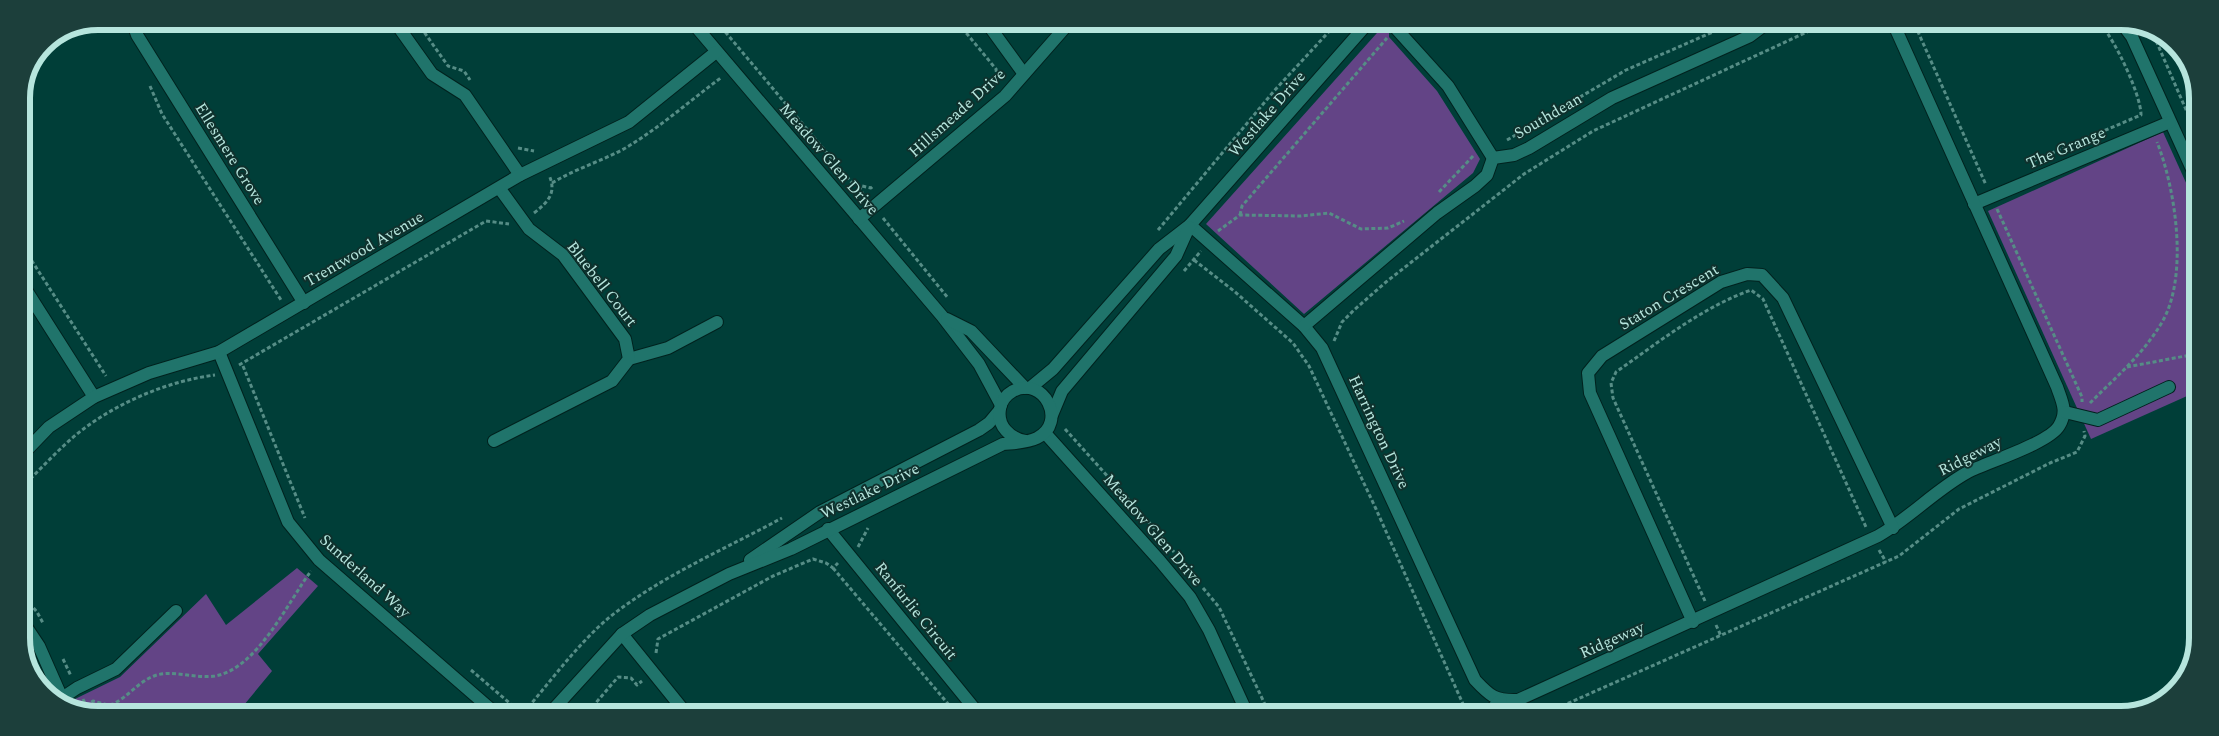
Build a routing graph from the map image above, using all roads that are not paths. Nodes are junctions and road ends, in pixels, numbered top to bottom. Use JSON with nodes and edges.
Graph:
{"nodes":[{"id":1,"x":135,"y":30,"type":"edge"},
{"id":2,"x":401,"y":30,"type":"edge"},
{"id":3,"x":698,"y":30,"type":"edge"},
{"id":4,"x":992,"y":30,"type":"edge"},
{"id":5,"x":1063,"y":30,"type":"edge"},
{"id":6,"x":1362,"y":30,"type":"edge"},
{"id":7,"x":1398,"y":30,"type":"edge"},
{"id":8,"x":1758,"y":30,"type":"edge"},
{"id":9,"x":1896,"y":30,"type":"edge"},
{"id":10,"x":2127,"y":31,"type":"edge"},
{"id":11,"x":716,"y":52,"type":"junction"},
{"id":12,"x":1024,"y":74,"type":"junction"},
{"id":13,"x":2170,"y":122,"type":"junction"},
{"id":14,"x":1493,"y":158,"type":"junction"},
{"id":15,"x":2189,"y":163,"type":"edge"},
{"id":16,"x":520,"y":176,"type":"junction"},
{"id":17,"x":500,"y":188,"type":"junction"},
{"id":18,"x":1974,"y":204,"type":"junction"},
{"id":19,"x":859,"y":219,"type":"junction"},
{"id":20,"x":1190,"y":225,"type":"junction"},
{"id":21,"x":30,"y":296,"type":"edge"},
{"id":22,"x":304,"y":302,"type":"junction"},
{"id":23,"x":942,"y":316,"type":"junction"},
{"id":24,"x":717,"y":322,"type":"dead end"},
{"id":25,"x":1304,"y":326,"type":"junction"},
{"id":26,"x":219,"y":352,"type":"junction"},
{"id":27,"x":630,"y":359,"type":"junction"},
{"id":28,"x":2169,"y":387,"type":"dead end"},
{"id":29,"x":1028,"y":388,"type":"junction"},
{"id":30,"x":94,"y":397,"type":"junction"},
{"id":31,"x":1000,"y":408,"type":"junction"},
{"id":32,"x":2065,"y":412,"type":"junction"},
{"id":33,"x":1052,"y":415,"type":"junction"},
{"id":34,"x":1045,"y":433,"type":"junction"},
{"id":35,"x":494,"y":441,"type":"dead end"},
{"id":36,"x":1025,"y":441,"type":"junction"},
{"id":37,"x":30,"y":447,"type":"edge"},
{"id":38,"x":1893,"y":528,"type":"junction"},
{"id":39,"x":828,"y":529,"type":"junction"},
{"id":40,"x":729,"y":574,"type":"junction"},
{"id":41,"x":176,"y":610,"type":"dead end"},
{"id":42,"x":1693,"y":622,"type":"junction"},
{"id":43,"x":30,"y":632,"type":"edge"},
{"id":44,"x":622,"y":634,"type":"junction"},
{"id":45,"x":60,"y":695,"type":"edge"},
{"id":46,"x":66,"y":698,"type":"edge"},
{"id":47,"x":1501,"y":700,"type":"junction"},
{"id":48,"x":487,"y":706,"type":"edge"},
{"id":49,"x":556,"y":706,"type":"edge"},
{"id":50,"x":681,"y":706,"type":"edge"},
{"id":51,"x":973,"y":706,"type":"edge"},
{"id":52,"x":1244,"y":706,"type":"edge"},
{"id":53,"x":1495,"y":706,"type":"edge"}],
"edges":[{"from":1,"to":22,"type":"street","name":"Ellesmere Grove"},
{"from":2,"to":16,"type":"street"},
{"from":3,"to":11,"type":"street","name":"Meadow Glen Drive"},
{"from":4,"to":12,"type":"street"},
{"from":5,"to":12,"type":"street","name":"Hillsmeade Drive"},
{"from":6,"to":20,"type":"street","name":"Westlake Drive"},
{"from":7,"to":14,"type":"street"},
{"from":8,"to":14,"type":"street","name":"Southdean"},
{"from":9,"to":18,"type":"street"},
{"from":10,"to":13,"type":"street"},
{"from":11,"to":16,"type":"street","name":"Trentwood Avenue"},
{"from":11,"to":19,"type":"street","name":"Meadow Glen Drive"},
{"from":12,"to":19,"type":"street","name":"Hillsmeade Drive"},
{"from":13,"to":15,"type":"street"},
{"from":13,"to":18,"type":"street","name":"The Grange"},
{"from":14,"to":25,"type":"street"},
{"from":16,"to":17,"type":"street","name":"Trentwood Avenue"},
{"from":17,"to":22,"type":"street","name":"Trentwood Avenue"},
{"from":17,"to":27,"type":"street","name":"Bluebell Court"},
{"from":18,"to":32,"type":"street"},
{"from":19,"to":23,"type":"street","name":"Meadow Glen Drive"},
{"from":20,"to":25,"type":"street","name":"Harrington Drive"},
{"from":20,"to":29,"type":"street","name":"Westlake Drive"},
{"from":20,"to":33,"type":"street","name":"Westlake Drive"},
{"from":21,"to":30,"type":"street"},
{"from":22,"to":26,"type":"street","name":"Trentwood Avenue"},
{"from":23,"to":29,"type":"street","name":"Meadow Glen Drive"},
{"from":23,"to":31,"type":"street","name":"Meadow Glen Drive"},
{"from":24,"to":27,"type":"street"},
{"from":25,"to":47,"type":"street","name":"Harrington Drive"},
{"from":26,"to":30,"type":"street","name":"Trentwood Avenue"},
{"from":26,"to":48,"type":"street","name":"Sunderland Way"},
{"from":27,"to":35,"type":"street"},
{"from":28,"to":32,"type":"street"},
{"from":29,"to":31,"type":"street"},
{"from":29,"to":33,"type":"street"},
{"from":30,"to":37,"type":"street","name":"Trentwood Avenue"},
{"from":31,"to":36,"type":"street"},
{"from":31,"to":40,"type":"street","name":"Westlake Drive"},
{"from":32,"to":38,"type":"street","name":"Ridgeway"},
{"from":33,"to":34,"type":"street"},
{"from":34,"to":36,"type":"street"},
{"from":34,"to":52,"type":"street","name":"Meadow Glen Drive"},
{"from":36,"to":39,"type":"street","name":"Westlake Drive"},
{"from":38,"to":42,"type":"street","name":"Ridgeway"},
{"from":38,"to":42,"type":"street","name":"Staton Crescent"},
{"from":39,"to":40,"type":"street","name":"Westlake Drive"},
{"from":39,"to":51,"type":"street","name":"Ranfurlie Circuit"},
{"from":40,"to":44,"type":"street","name":"Westlake Drive"},
{"from":41,"to":46,"type":"street"},
{"from":42,"to":47,"type":"street","name":"Ridgeway"},
{"from":43,"to":45,"type":"street"},
{"from":44,"to":49,"type":"street","name":"Westlake Drive"},
{"from":44,"to":50,"type":"street"},
{"from":47,"to":53,"type":"street"}]}
